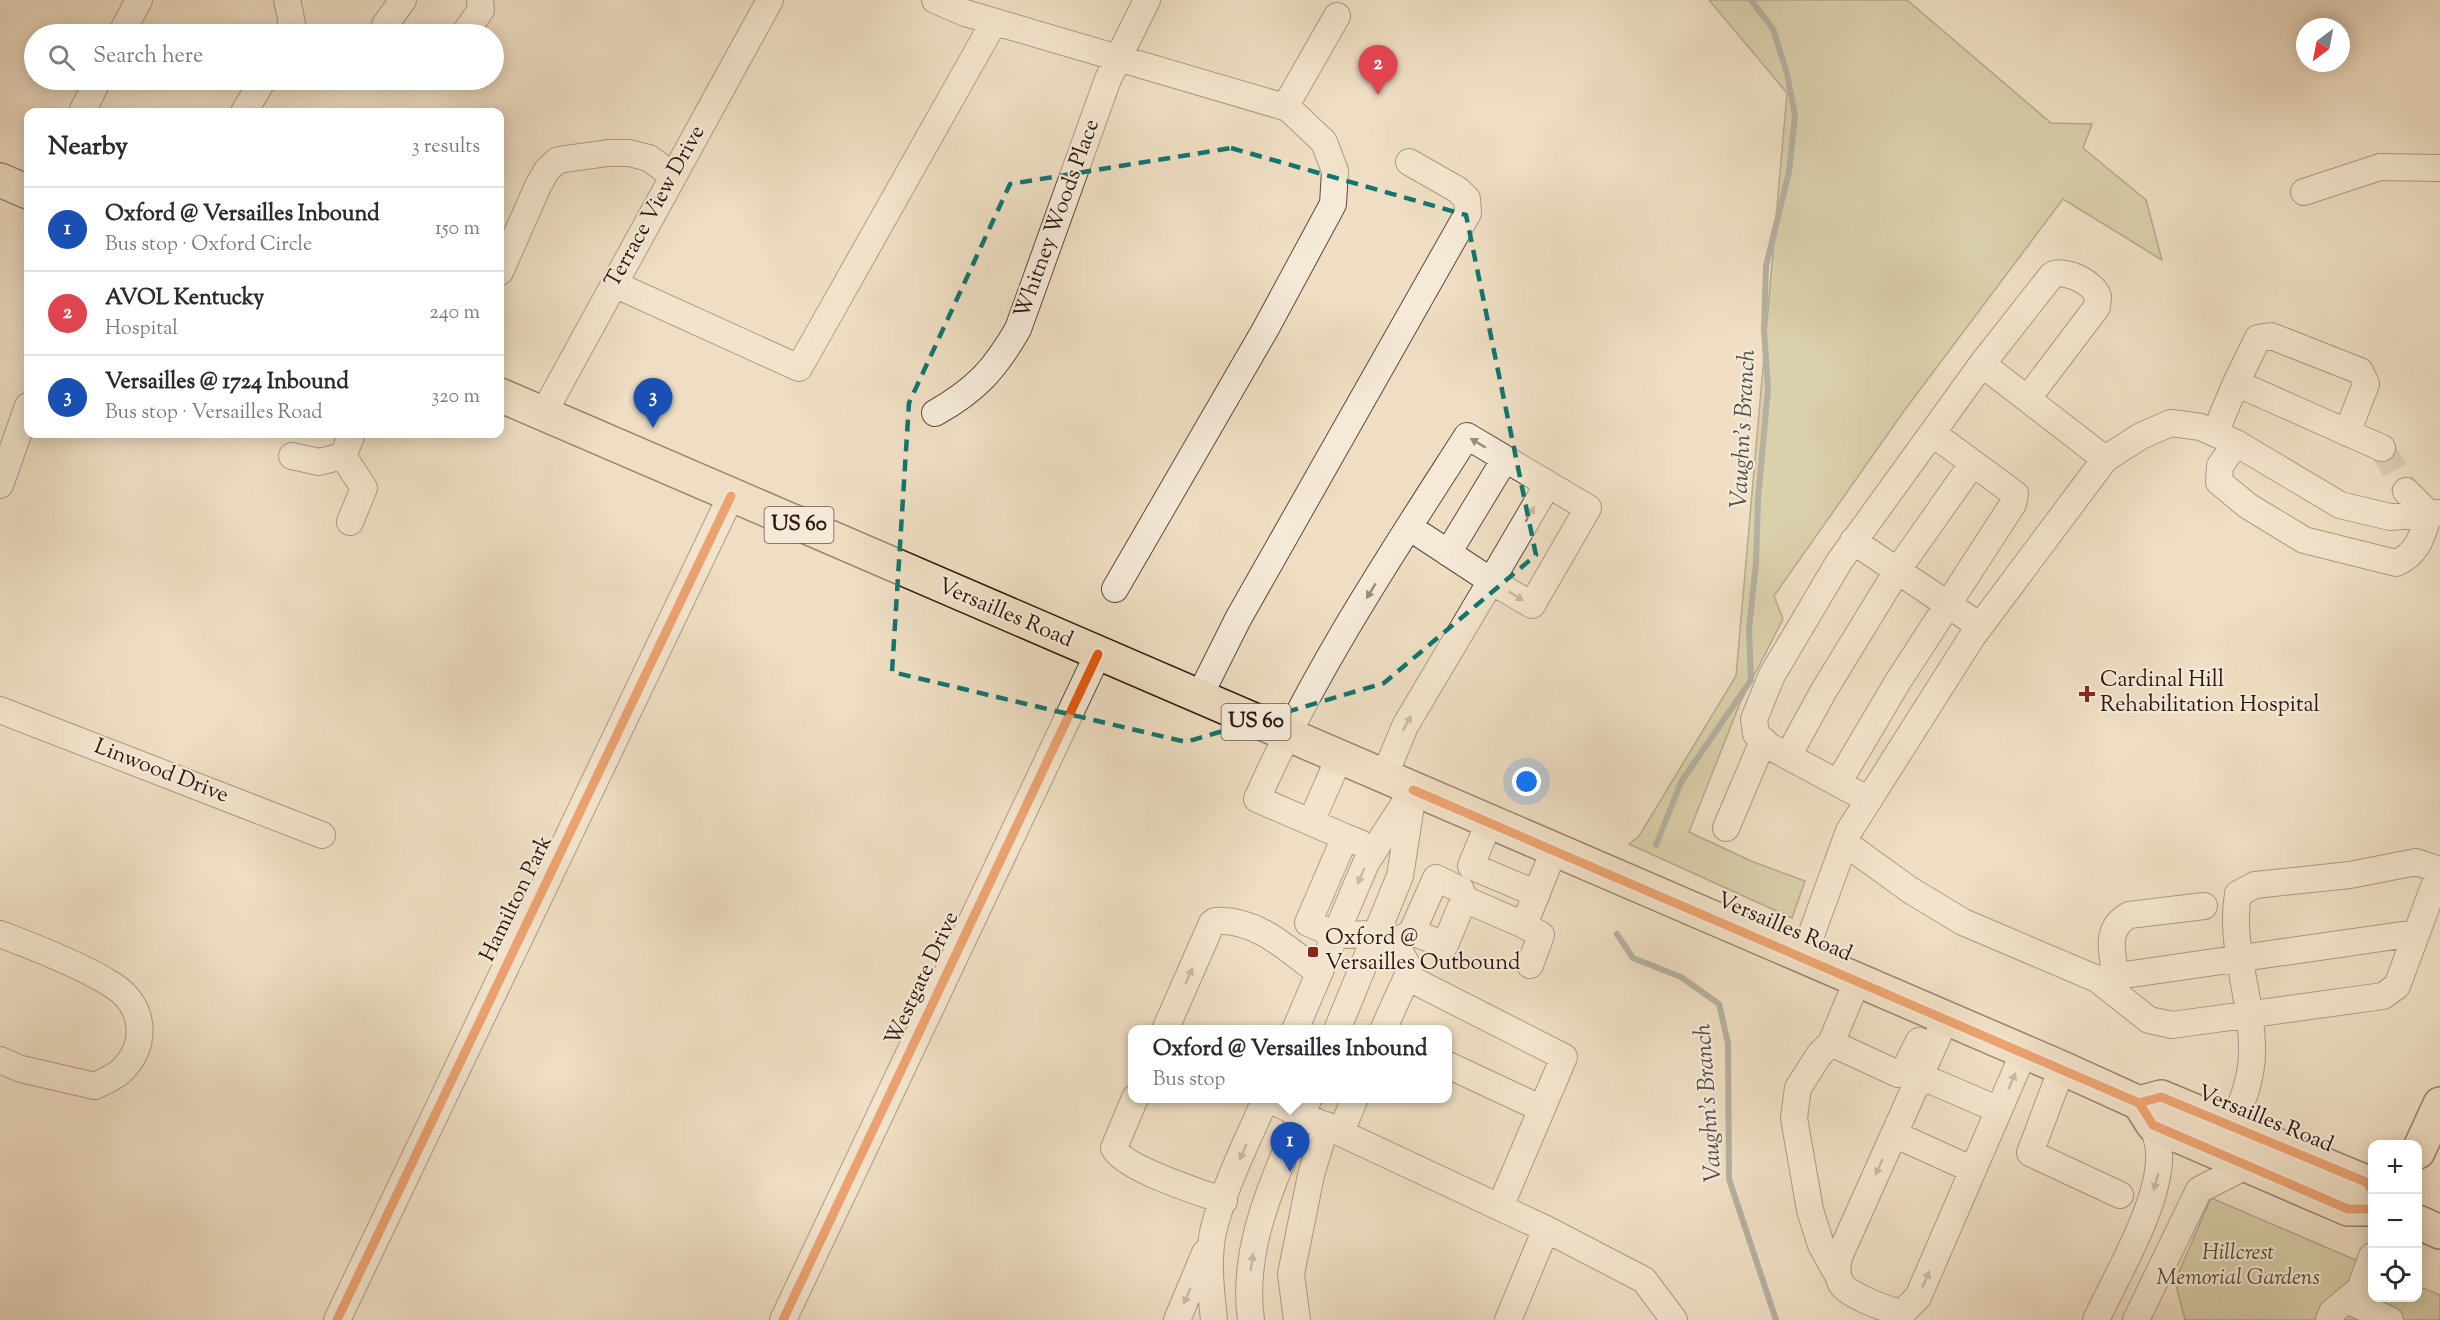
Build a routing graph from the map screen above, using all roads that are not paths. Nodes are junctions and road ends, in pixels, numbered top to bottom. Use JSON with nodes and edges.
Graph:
{"nodes":[{"id":1,"x":139,"y":0,"type":"edge"},
{"id":2,"x":287,"y":0,"type":"edge"},
{"id":3,"x":403,"y":0,"type":"edge"},
{"id":4,"x":480,"y":0,"type":"edge"},
{"id":5,"x":770,"y":0,"type":"edge"},
{"id":6,"x":935,"y":0,"type":"edge"},
{"id":7,"x":1147,"y":0,"type":"edge"},
{"id":8,"x":1337,"y":16,"type":"dead end"},
{"id":9,"x":994,"y":22,"type":"junction"},
{"id":10,"x":126,"y":24,"type":"edge"},
{"id":11,"x":291,"y":24,"type":"edge"},
{"id":12,"x":386,"y":24,"type":"edge"},
{"id":13,"x":471,"y":24,"type":"edge"},
{"id":14,"x":1117,"y":58,"type":"junction"},
{"id":15,"x":93,"y":90,"type":"edge"},
{"id":16,"x":256,"y":90,"type":"edge"},
{"id":17,"x":1285,"y":107,"type":"junction"},
{"id":18,"x":84,"y":108,"type":"edge"},
{"id":19,"x":246,"y":108,"type":"edge"},
{"id":20,"x":1409,"y":162,"type":"dead end"},
{"id":21,"x":2440,"y":168,"type":"edge"},
{"id":22,"x":674,"y":176,"type":"junction"},
{"id":23,"x":0,"y":180,"type":"edge"},
{"id":24,"x":24,"y":190,"type":"edge"},
{"id":25,"x":2304,"y":192,"type":"dead end"},
{"id":26,"x":504,"y":263,"type":"edge"},
{"id":27,"x":614,"y":284,"type":"junction"},
{"id":28,"x":1982,"y":364,"type":"junction"},
{"id":29,"x":2235,"y":383,"type":"junction"},
{"id":30,"x":504,"y":397,"type":"edge"},
{"id":31,"x":2028,"y":398,"type":"junction"},
{"id":32,"x":935,"y":413,"type":"dead end"},
{"id":33,"x":543,"y":414,"type":"junction"},
{"id":34,"x":24,"y":417,"type":"edge"},
{"id":35,"x":1932,"y":433,"type":"junction"},
{"id":36,"x":2347,"y":433,"type":"junction"},
{"id":37,"x":2225,"y":438,"type":"junction"},
{"id":38,"x":347,"y":445,"type":"edge"},
{"id":39,"x":2382,"y":448,"type":"tunnel mouth"},
{"id":40,"x":292,"y":456,"type":"dead end"},
{"id":41,"x":1505,"y":459,"type":"junction"},
{"id":42,"x":2105,"y":459,"type":"junction"},
{"id":43,"x":1972,"y":463,"type":"junction"},
{"id":44,"x":1548,"y":484,"type":"junction"},
{"id":45,"x":0,"y":485,"type":"edge"},
{"id":46,"x":2406,"y":491,"type":"tunnel mouth"},
{"id":47,"x":731,"y":496,"type":"junction"},
{"id":48,"x":2434,"y":514,"type":"edge"},
{"id":49,"x":350,"y":522,"type":"dead end"},
{"id":50,"x":1409,"y":528,"type":"junction"},
{"id":51,"x":1853,"y":542,"type":"junction"},
{"id":52,"x":1448,"y":553,"type":"junction"},
{"id":53,"x":1897,"y":571,"type":"junction"},
{"id":54,"x":1491,"y":581,"type":"junction"},
{"id":55,"x":1115,"y":589,"type":"dead end"},
{"id":56,"x":1948,"y":604,"type":"junction"},
{"id":57,"x":1980,"y":626,"type":"junction"},
{"id":58,"x":1098,"y":654,"type":"junction"},
{"id":59,"x":1199,"y":698,"type":"junction"},
{"id":60,"x":0,"y":710,"type":"edge"},
{"id":61,"x":1286,"y":735,"type":"junction"},
{"id":62,"x":1763,"y":741,"type":"junction"},
{"id":63,"x":1788,"y":756,"type":"junction"},
{"id":64,"x":1339,"y":758,"type":"junction"},
{"id":65,"x":1384,"y":777,"type":"junction"},
{"id":66,"x":1838,"y":783,"type":"junction"},
{"id":67,"x":1413,"y":790,"type":"junction"},
{"id":68,"x":1869,"y":800,"type":"junction"},
{"id":69,"x":1311,"y":822,"type":"junction"},
{"id":70,"x":1489,"y":822,"type":"junction"},
{"id":71,"x":1726,"y":828,"type":"dead end"},
{"id":72,"x":322,"y":834,"type":"dead end"},
{"id":73,"x":1345,"y":837,"type":"junction"},
{"id":74,"x":1845,"y":843,"type":"junction"},
{"id":75,"x":1375,"y":849,"type":"junction"},
{"id":76,"x":1554,"y":850,"type":"junction"},
{"id":77,"x":1403,"y":857,"type":"junction"},
{"id":78,"x":1471,"y":866,"type":"junction"},
{"id":79,"x":1436,"y":878,"type":"junction"},
{"id":80,"x":1537,"y":894,"type":"junction"},
{"id":81,"x":1462,"y":895,"type":"junction"},
{"id":82,"x":2204,"y":906,"type":"dead end"},
{"id":83,"x":1524,"y":925,"type":"junction"},
{"id":84,"x":2416,"y":933,"type":"junction"},
{"id":85,"x":0,"y":934,"type":"edge"},
{"id":86,"x":1336,"y":934,"type":"junction"},
{"id":87,"x":1394,"y":936,"type":"junction"},
{"id":88,"x":1803,"y":957,"type":"junction"},
{"id":89,"x":2241,"y":959,"type":"junction"},
{"id":90,"x":1530,"y":965,"type":"dead end"},
{"id":91,"x":1319,"y":973,"type":"junction"},
{"id":92,"x":1407,"y":977,"type":"junction"},
{"id":93,"x":2106,"y":978,"type":"junction"},
{"id":94,"x":1857,"y":981,"type":"junction"},
{"id":95,"x":2248,"y":1014,"type":"junction"},
{"id":96,"x":1939,"y":1016,"type":"junction"},
{"id":97,"x":1168,"y":1025,"type":"edge"},
{"id":98,"x":1297,"y":1025,"type":"edge"},
{"id":99,"x":1339,"y":1025,"type":"edge"},
{"id":100,"x":1385,"y":1025,"type":"edge"},
{"id":101,"x":1831,"y":1043,"type":"junction"},
{"id":102,"x":2024,"y":1052,"type":"junction"},
{"id":103,"x":0,"y":1060,"type":"edge"},
{"id":104,"x":1452,"y":1067,"type":"edge"},
{"id":105,"x":2062,"y":1068,"type":"junction"},
{"id":106,"x":1909,"y":1075,"type":"junction"},
{"id":107,"x":1133,"y":1103,"type":"edge"},
{"id":108,"x":1264,"y":1103,"type":"edge"},
{"id":109,"x":1352,"y":1103,"type":"edge"},
{"id":110,"x":2440,"y":1104,"type":"edge"},
{"id":111,"x":1305,"y":1106,"type":"edge"},
{"id":112,"x":1542,"y":1109,"type":"junction"},
{"id":113,"x":1999,"y":1110,"type":"junction"},
{"id":114,"x":2146,"y":1114,"type":"junction"},
{"id":115,"x":2232,"y":1127,"type":"junction"},
{"id":116,"x":1334,"y":1129,"type":"junction"},
{"id":117,"x":1894,"y":1134,"type":"junction"},
{"id":118,"x":2422,"y":1143,"type":"edge"},
{"id":119,"x":2246,"y":1166,"type":"junction"},
{"id":120,"x":1973,"y":1170,"type":"junction"},
{"id":121,"x":2368,"y":1184,"type":"edge"},
{"id":122,"x":2120,"y":1195,"type":"dead end"},
{"id":123,"x":1224,"y":1202,"type":"junction"},
{"id":124,"x":1500,"y":1207,"type":"junction"},
{"id":125,"x":2368,"y":1209,"type":"edge"},
{"id":126,"x":2422,"y":1224,"type":"edge"},
{"id":127,"x":1546,"y":1229,"type":"junction"},
{"id":128,"x":2440,"y":1232,"type":"edge"},
{"id":129,"x":1213,"y":1233,"type":"junction"},
{"id":130,"x":2368,"y":1269,"type":"edge"},
{"id":131,"x":1836,"y":1272,"type":"junction"},
{"id":132,"x":2347,"y":1300,"type":"junction"},
{"id":133,"x":1892,"y":1316,"type":"edge"},
{"id":134,"x":338,"y":1320,"type":"edge"},
{"id":135,"x":783,"y":1320,"type":"edge"},
{"id":136,"x":1177,"y":1320,"type":"edge"},
{"id":137,"x":1214,"y":1320,"type":"edge"},
{"id":138,"x":1251,"y":1320,"type":"edge"},
{"id":139,"x":1297,"y":1320,"type":"edge"},
{"id":140,"x":1508,"y":1320,"type":"edge"},
{"id":141,"x":1674,"y":1320,"type":"edge"},
{"id":142,"x":2096,"y":1320,"type":"edge"},
{"id":143,"x":2136,"y":1320,"type":"edge"},
{"id":144,"x":2329,"y":1320,"type":"edge"},
{"id":145,"x":2390,"y":1320,"type":"edge"}],
"edges":[{"from":1,"to":10,"type":"street"},
{"from":2,"to":11,"type":"street"},
{"from":3,"to":12,"type":"street"},
{"from":4,"to":13,"type":"street"},
{"from":5,"to":22,"type":"street","name":"Terrace View Drive"},
{"from":6,"to":9,"type":"street"},
{"from":7,"to":14,"type":"street","name":"Whitney Woods Place"},
{"from":8,"to":17,"type":"street"},
{"from":9,"to":14,"type":"street"},
{"from":9,"to":27,"type":"street"},
{"from":14,"to":17,"type":"street"},
{"from":14,"to":32,"type":"street","name":"Whitney Woods Place"},
{"from":15,"to":18,"type":"street"},
{"from":16,"to":19,"type":"street"},
{"from":17,"to":55,"type":"street"},
{"from":20,"to":59,"type":"street"},
{"from":21,"to":25,"type":"street"},
{"from":22,"to":26,"type":"street"},
{"from":22,"to":27,"type":"street","name":"Terrace View Drive"},
{"from":23,"to":24,"type":"main road"},
{"from":27,"to":33,"type":"street","name":"Terrace View Drive"},
{"from":28,"to":31,"type":"street"},
{"from":28,"to":31,"type":"street"},
{"from":28,"to":35,"type":"street"},
{"from":29,"to":36,"type":"street"},
{"from":29,"to":36,"type":"street"},
{"from":29,"to":37,"type":"street"},
{"from":30,"to":33,"type":"main road","name":"Versailles Road","number":"US 60"},
{"from":31,"to":42,"type":"street"},
{"from":33,"to":47,"type":"main road","name":"Versailles Road","number":"US 60"},
{"from":34,"to":45,"type":"street"},
{"from":35,"to":43,"type":"street"},
{"from":35,"to":51,"type":"street"},
{"from":36,"to":39,"type":"street"},
{"from":37,"to":42,"type":"street"},
{"from":37,"to":48,"type":"street"},
{"from":37,"to":48,"type":"street"},
{"from":38,"to":40,"type":"street"},
{"from":38,"to":49,"type":"street"},
{"from":41,"to":44,"type":"street"},
{"from":41,"to":50,"type":"street","one_way":true},
{"from":41,"to":52,"type":"street"},
{"from":42,"to":57,"type":"street"},
{"from":43,"to":53,"type":"street"},
{"from":43,"to":56,"type":"street"},
{"from":54,"to":44,"type":"street","one_way":true},
{"from":54,"to":44,"type":"street","one_way":true},
{"from":46,"to":48,"type":"street"},
{"from":47,"to":58,"type":"main road","name":"Versailles Road","number":"US 60"},
{"from":47,"to":134,"type":"street","name":"Hamilton Park"},
{"from":50,"to":52,"type":"street"},
{"from":50,"to":61,"type":"street","one_way":true},
{"from":51,"to":53,"type":"street"},
{"from":51,"to":62,"type":"street"},
{"from":52,"to":54,"type":"street"},
{"from":53,"to":56,"type":"street"},
{"from":53,"to":63,"type":"street"},
{"from":65,"to":54,"type":"street","one_way":true},
{"from":56,"to":57,"type":"street"},
{"from":56,"to":66,"type":"street"},
{"from":57,"to":68,"type":"street"},
{"from":58,"to":59,"type":"main road","name":"Versailles Road","number":"US 60"},
{"from":58,"to":135,"type":"street","name":"Westgate Drive"},
{"from":59,"to":61,"type":"main road","name":"Versailles Road","number":"US 60"},
{"from":60,"to":72,"type":"street","name":"Linwood Drive"},
{"from":61,"to":64,"type":"main road","name":"Versailles Road","number":"US 60"},
{"from":61,"to":69,"type":"street"},
{"from":62,"to":63,"type":"street"},
{"from":62,"to":71,"type":"street"},
{"from":63,"to":66,"type":"street"},
{"from":64,"to":65,"type":"main road","name":"Versailles Road","number":"US 60"},
{"from":64,"to":69,"type":"street"},
{"from":65,"to":67,"type":"main road","name":"Versailles Road","number":"US 60"},
{"from":66,"to":68,"type":"street"},
{"from":67,"to":70,"type":"main road","name":"Versailles Road","number":"US 60"},
{"from":67,"to":75,"type":"street"},
{"from":67,"to":77,"type":"street"},
{"from":68,"to":74,"type":"street"},
{"from":69,"to":73,"type":"street"},
{"from":70,"to":76,"type":"main road","name":"Versailles Road","number":"US 60"},
{"from":70,"to":78,"type":"street"},
{"from":73,"to":75,"type":"street"},
{"from":73,"to":86,"type":"street"},
{"from":74,"to":88,"type":"street"},
{"from":74,"to":93,"type":"street"},
{"from":75,"to":86,"type":"street","one_way":true},
{"from":76,"to":80,"type":"street"},
{"from":76,"to":88,"type":"main road","name":"Versailles Road","number":"US 60"},
{"from":77,"to":79,"type":"street"},
{"from":77,"to":87,"type":"street"},
{"from":78,"to":80,"type":"street"},
{"from":78,"to":81,"type":"street"},
{"from":79,"to":81,"type":"street"},
{"from":79,"to":87,"type":"street"},
{"from":80,"to":83,"type":"street"},
{"from":81,"to":83,"type":"street"},
{"from":81,"to":87,"type":"street"},
{"from":82,"to":93,"type":"street"},
{"from":83,"to":90,"type":"street"},
{"from":84,"to":89,"type":"street"},
{"from":84,"to":89,"type":"street"},
{"from":84,"to":95,"type":"street"},
{"from":85,"to":103,"type":"street"},
{"from":86,"to":87,"type":"street"},
{"from":86,"to":91,"type":"street"},
{"from":87,"to":92,"type":"street"},
{"from":87,"to":99,"type":"street"},
{"from":88,"to":94,"type":"main road","name":"Versailles Road","number":"US 60"},
{"from":89,"to":93,"type":"street"},
{"from":89,"to":95,"type":"street"},
{"from":97,"to":91,"type":"street","one_way":true},
{"from":91,"to":98,"type":"street"},
{"from":92,"to":100,"type":"street"},
{"from":92,"to":112,"type":"street"},
{"from":93,"to":95,"type":"street"},
{"from":94,"to":96,"type":"main road","name":"Versailles Road","number":"US 60"},
{"from":94,"to":101,"type":"street"},
{"from":95,"to":115,"type":"street"},
{"from":96,"to":102,"type":"main road","name":"Versailles Road","number":"US 60"},
{"from":96,"to":106,"type":"street"},
{"from":101,"to":106,"type":"street"},
{"from":101,"to":131,"type":"street"},
{"from":102,"to":105,"type":"main road","name":"Versailles Road","number":"US 60"},
{"from":113,"to":102,"type":"street","one_way":true},
{"from":104,"to":112,"type":"street"},
{"from":105,"to":114,"type":"main road","name":"Versailles Road","number":"US 60"},
{"from":105,"to":122,"type":"street"},
{"from":106,"to":113,"type":"street"},
{"from":106,"to":117,"type":"street"},
{"from":107,"to":123,"type":"street"},
{"from":108,"to":123,"type":"street","one_way":true},
{"from":109,"to":116,"type":"street"},
{"from":110,"to":118,"type":"main road"},
{"from":111,"to":116,"type":"street"},
{"from":138,"to":111,"type":"street","one_way":true},
{"from":112,"to":124,"type":"street"},
{"from":113,"to":120,"type":"street"},
{"from":114,"to":115,"type":"main road","name":"Versailles Road","number":"US 60"},
{"from":114,"to":119,"type":"main road","name":"Versailles Road","number":"US 60"},
{"from":114,"to":142,"type":"street","one_way":true},
{"from":115,"to":121,"type":"main road","name":"Versailles Road","number":"US 60"},
{"from":116,"to":124,"type":"street"},
{"from":116,"to":139,"type":"street"},
{"from":117,"to":120,"type":"street"},
{"from":117,"to":131,"type":"street","one_way":true},
{"from":119,"to":125,"type":"main road","name":"Versailles Road","number":"US 60"},
{"from":119,"to":143,"type":"street"},
{"from":133,"to":120,"type":"street","one_way":true},
{"from":123,"to":129,"type":"street"},
{"from":124,"to":127,"type":"street"},
{"from":126,"to":128,"type":"main road"},
{"from":127,"to":140,"type":"street"},
{"from":127,"to":141,"type":"street"},
{"from":129,"to":136,"type":"street","one_way":true},
{"from":129,"to":137,"type":"street"},
{"from":130,"to":132,"type":"street"},
{"from":131,"to":133,"type":"street"},
{"from":132,"to":144,"type":"street"},
{"from":132,"to":145,"type":"street"}]}
